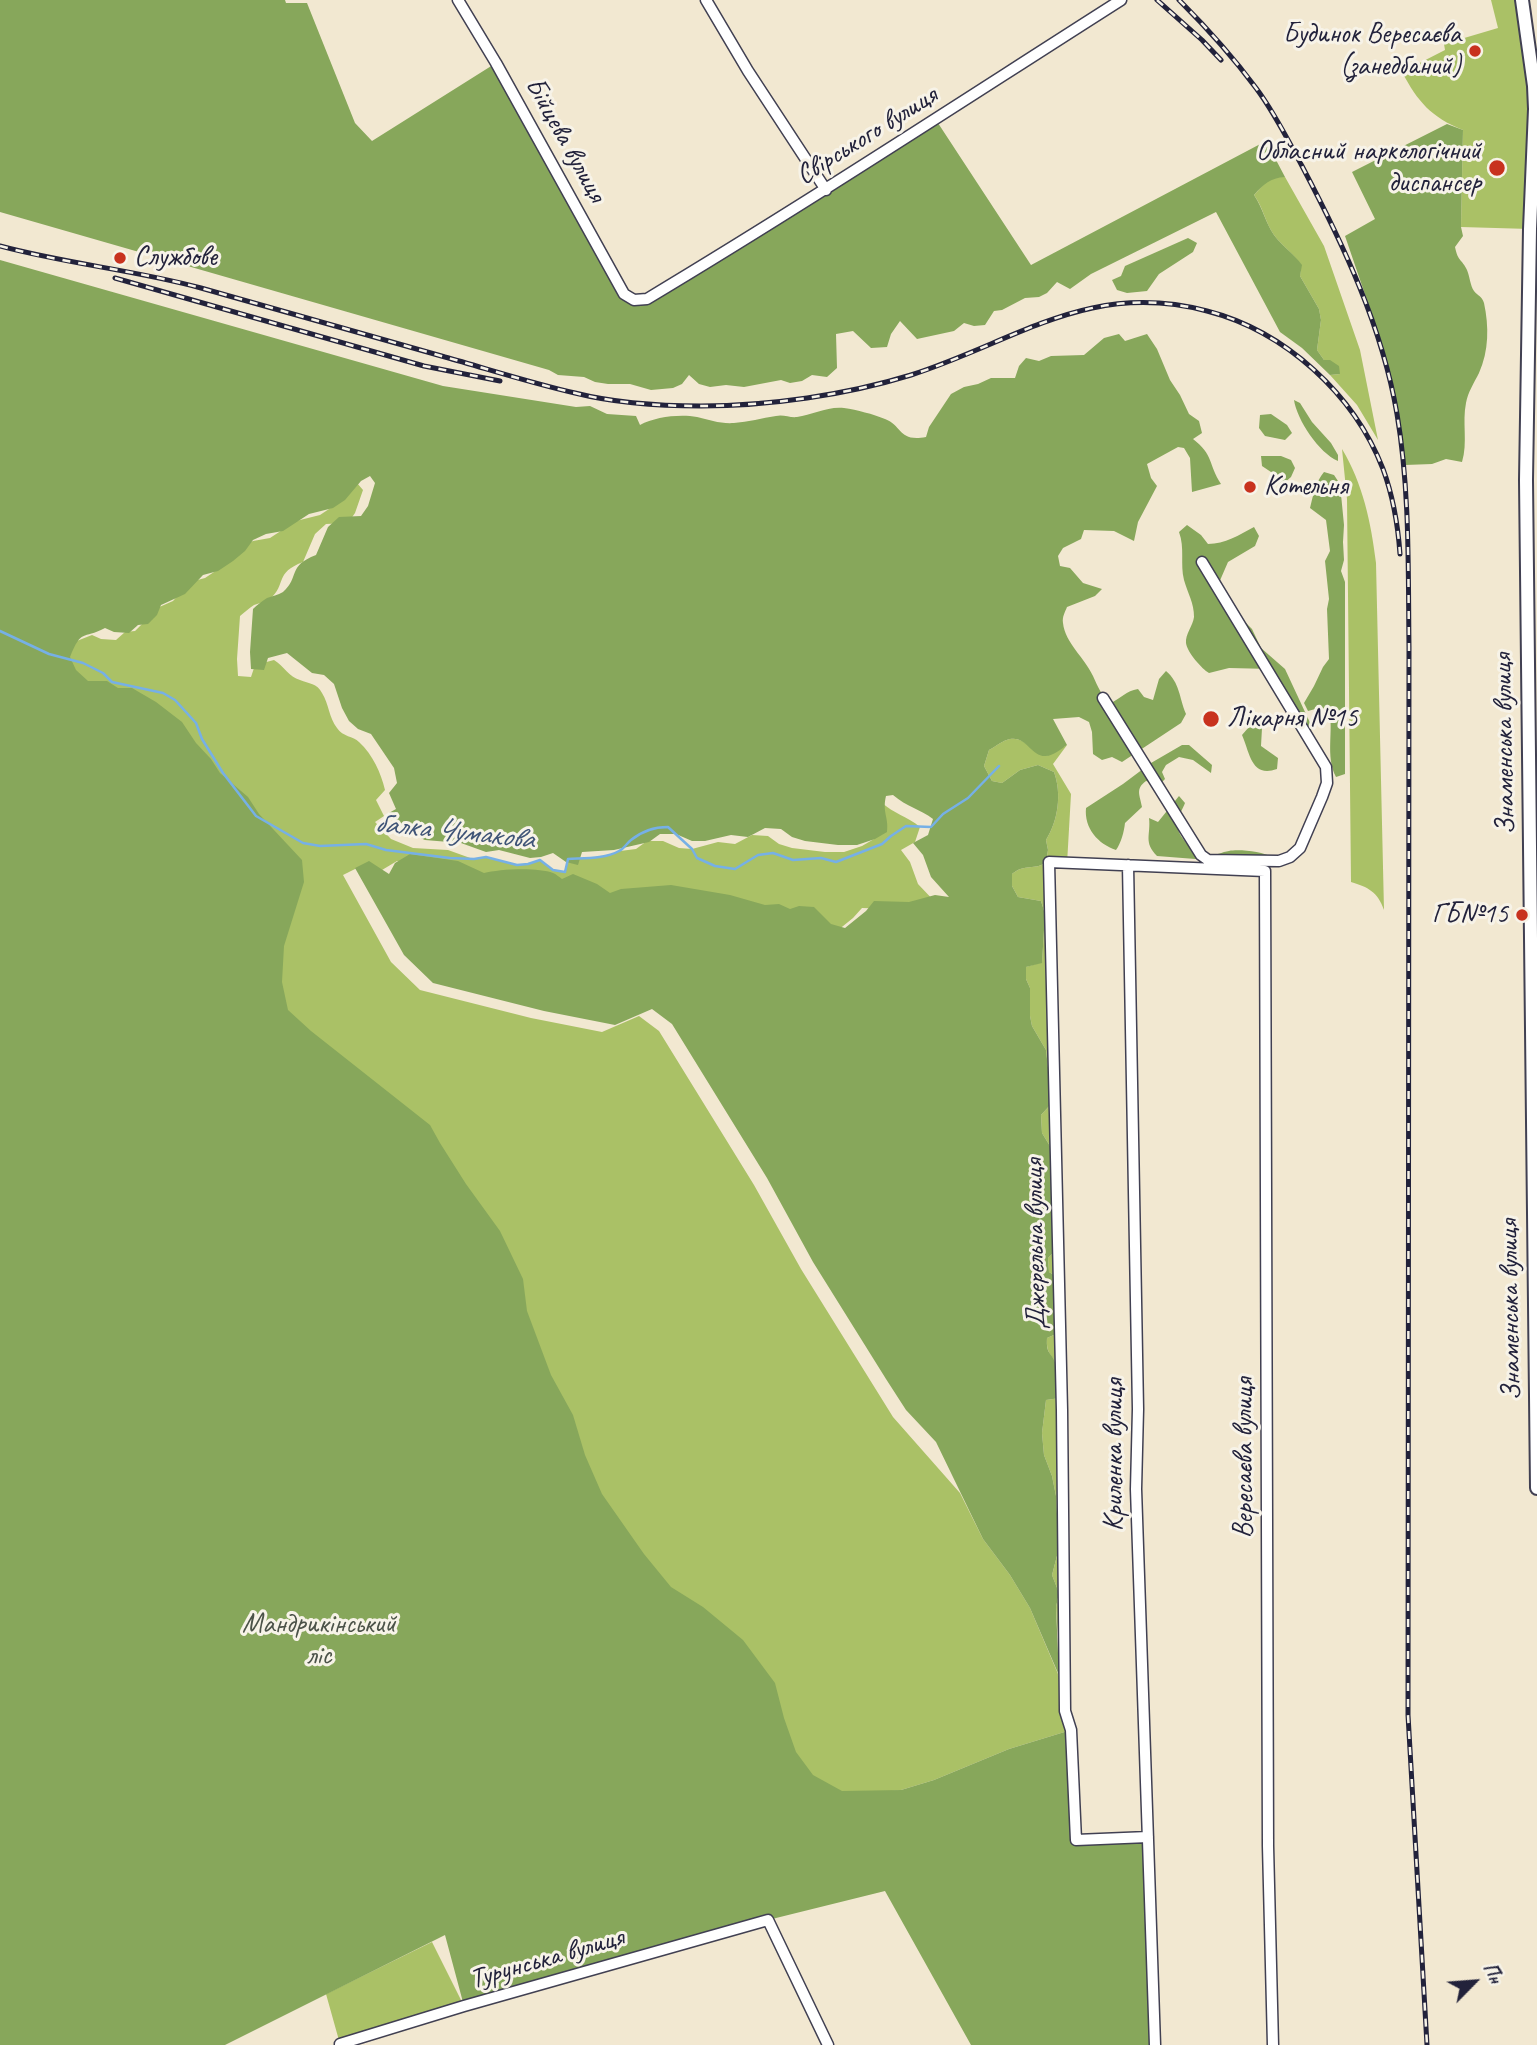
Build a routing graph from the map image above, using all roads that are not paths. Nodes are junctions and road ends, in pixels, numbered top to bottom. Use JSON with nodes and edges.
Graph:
{"nodes":[{"id":1,"x":458,"y":0,"type":"edge"},
{"id":2,"x":706,"y":0,"type":"edge"},
{"id":3,"x":1121,"y":0,"type":"edge"},
{"id":4,"x":1522,"y":0,"type":"edge"},
{"id":5,"x":826,"y":190,"type":"junction"},
{"id":6,"x":634,"y":300,"type":"joint"},
{"id":7,"x":1202,"y":562,"type":"dead end"},
{"id":8,"x":1104,"y":698,"type":"dead end"},
{"id":9,"x":1201,"y":855,"type":"junction"},
{"id":10,"x":1128,"y":865,"type":"junction"},
{"id":11,"x":1177,"y":867,"type":"junction"},
{"id":12,"x":1265,"y":871,"type":"joint"},
{"id":13,"x":1534,"y":977,"type":"edge"},
{"id":14,"x":1537,"y":1488,"type":"edge"},
{"id":15,"x":1148,"y":1837,"type":"junction"},
{"id":16,"x":340,"y":2044,"type":"edge"},
{"id":17,"x":828,"y":2045,"type":"edge"},
{"id":18,"x":1155,"y":2045,"type":"edge"},
{"id":19,"x":1273,"y":2045,"type":"edge"}],
"edges":[{"from":1,"to":6,"type":"street","name":"Бійцева вулиця"},
{"from":2,"to":5,"type":"street"},
{"from":3,"to":5,"type":"street","name":"Свірського вулиця"},
{"from":4,"to":13,"type":"main road","name":"Знаменська вулиця"},
{"from":5,"to":6,"type":"street","name":"Свірського вулиця"},
{"from":7,"to":9,"type":"street"},
{"from":8,"to":9,"type":"street"},
{"from":9,"to":11,"type":"street"},
{"from":10,"to":11,"type":"street","name":"Джерельна вулиця"},
{"from":10,"to":15,"type":"street","name":"Криленка вулиця"},
{"from":10,"to":15,"type":"street","name":"Джерельна вулиця"},
{"from":11,"to":12,"type":"street","name":"Джерельна вулиця"},
{"from":12,"to":19,"type":"street","name":"Вересаєва вулиця"},
{"from":13,"to":14,"type":"main road","name":"Знаменська вулиця"},
{"from":15,"to":18,"type":"street","name":"Криленка вулиця"},
{"from":16,"to":17,"type":"street","name":"Турунська вулиця"}]}
